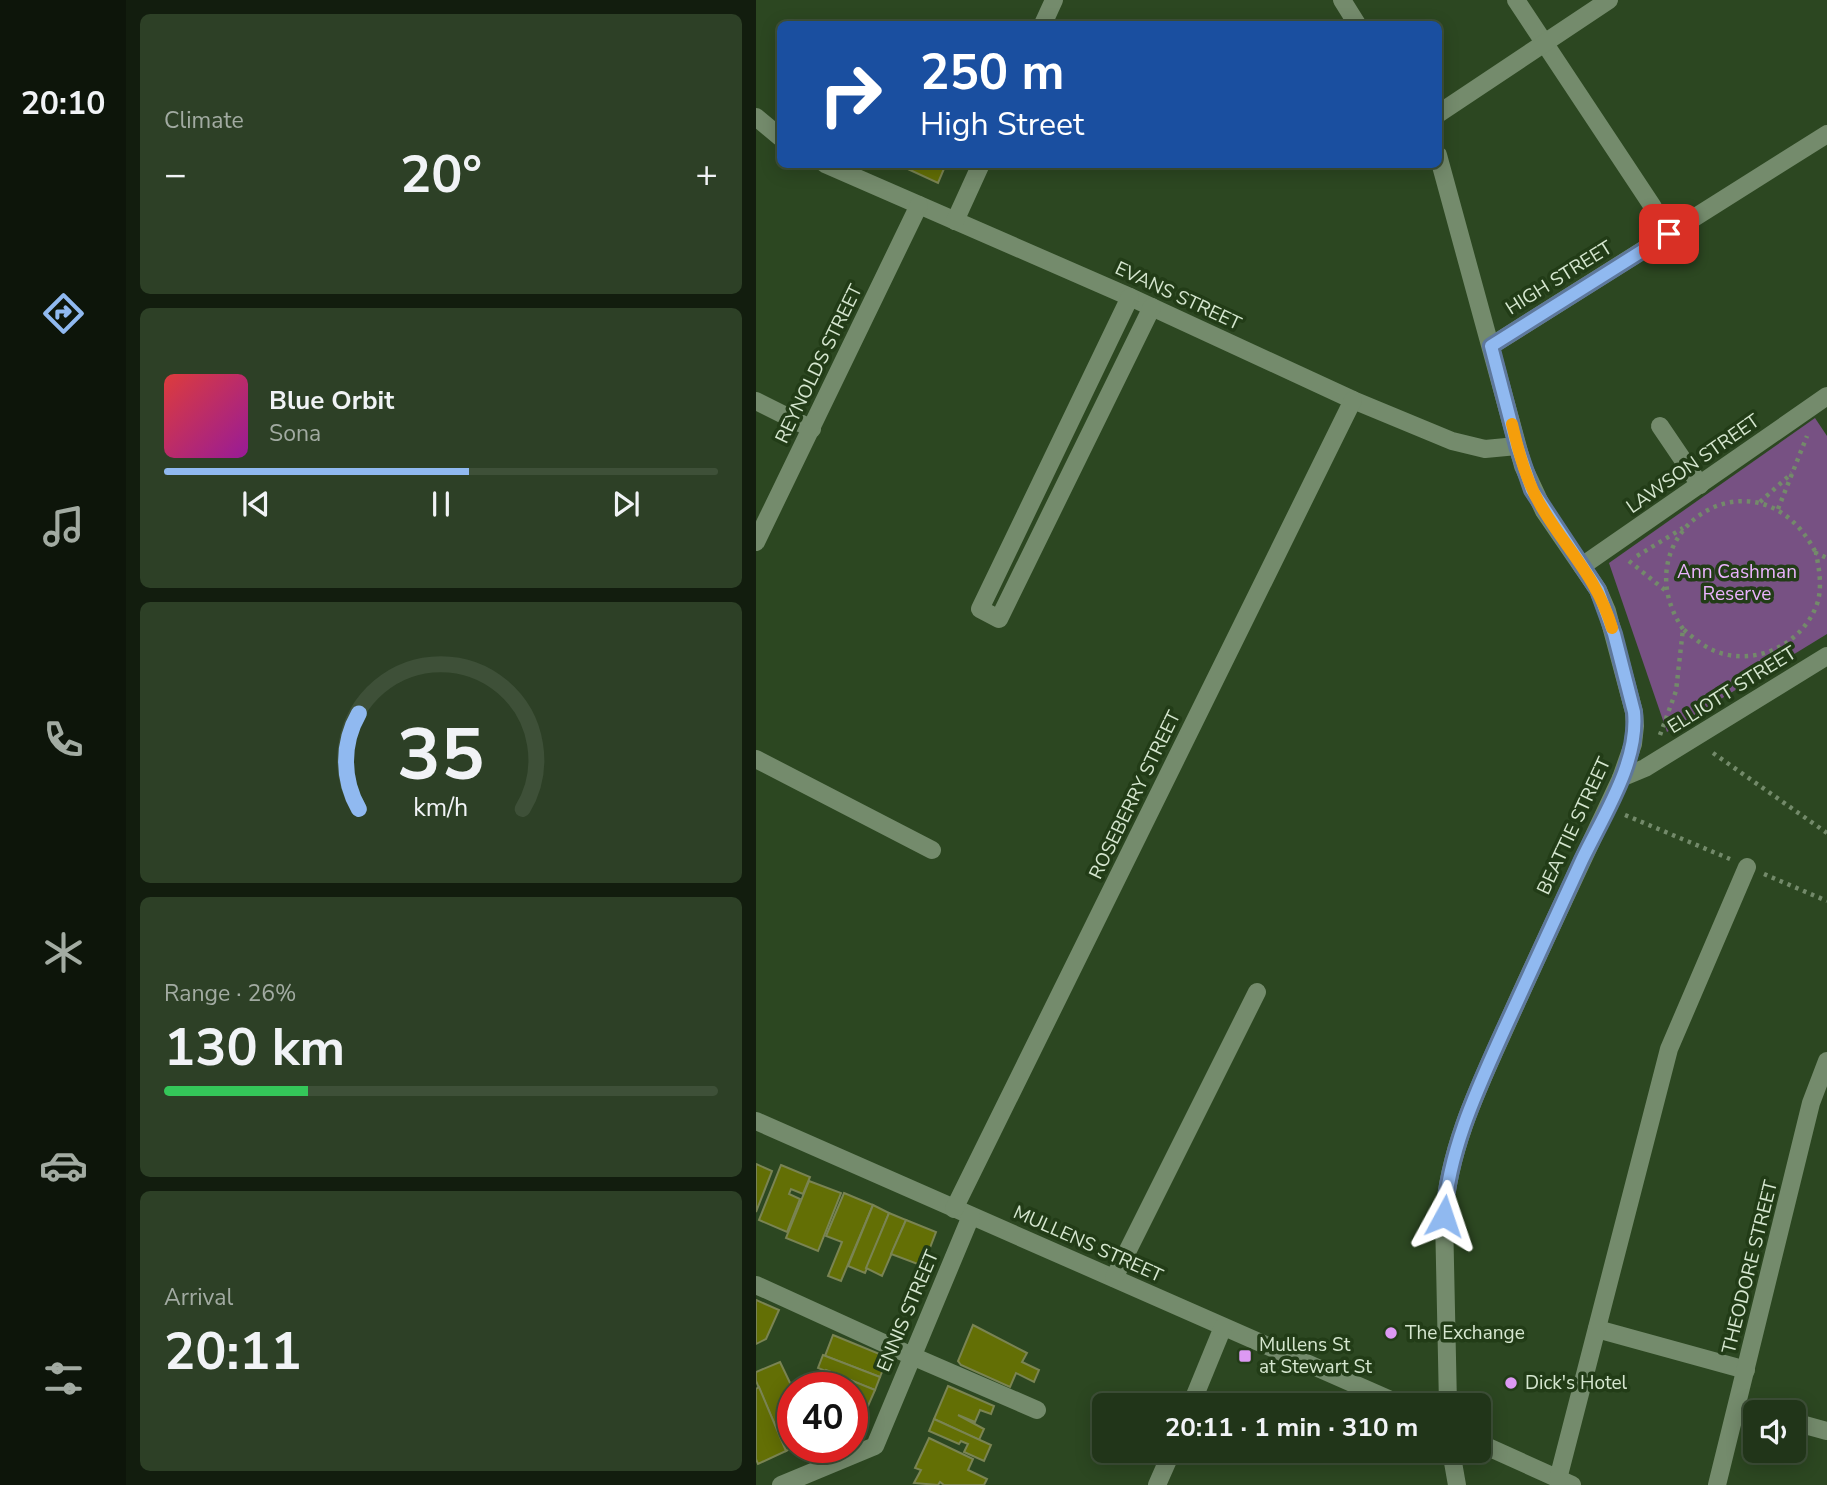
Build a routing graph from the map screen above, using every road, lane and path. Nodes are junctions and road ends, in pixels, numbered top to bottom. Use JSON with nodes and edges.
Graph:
{"nodes":[{"id":1,"x":1054,"y":0,"type":"edge"},
{"id":2,"x":1342,"y":0,"type":"edge"},
{"id":3,"x":1516,"y":0,"type":"edge"},
{"id":4,"x":1609,"y":0,"type":"edge"},
{"id":5,"x":1044,"y":21,"type":"edge"},
{"id":6,"x":1355,"y":21,"type":"edge"},
{"id":7,"x":1543,"y":43,"type":"junction"},
{"id":8,"x":1442,"y":111,"type":"edge"},
{"id":9,"x":756,"y":117,"type":"edge"},
{"id":10,"x":777,"y":134,"type":"edge"},
{"id":11,"x":1827,"y":134,"type":"edge"},
{"id":12,"x":834,"y":168,"type":"edge"},
{"id":13,"x":979,"y":168,"type":"edge"},
{"id":14,"x":1442,"y":168,"type":"edge"},
{"id":15,"x":919,"y":205,"type":"junction"},
{"id":16,"x":1653,"y":207,"type":"dead end"},
{"id":17,"x":955,"y":221,"type":"junction"},
{"id":18,"x":1130,"y":297,"type":"junction"},
{"id":19,"x":1152,"y":307,"type":"junction"},
{"id":20,"x":1491,"y":346,"type":"junction"},
{"id":21,"x":1827,"y":396,"type":"edge"},
{"id":22,"x":1353,"y":400,"type":"junction"},
{"id":23,"x":756,"y":401,"type":"edge"},
{"id":24,"x":1810,"y":408,"type":"junction"},
{"id":25,"x":1660,"y":426,"type":"dead end"},
{"id":26,"x":812,"y":429,"type":"junction"},
{"id":27,"x":1517,"y":446,"type":"junction"},
{"id":28,"x":1049,"y":461,"type":"junction"},
{"id":29,"x":1072,"y":471,"type":"junction"},
{"id":30,"x":1793,"y":472,"type":"junction"},
{"id":31,"x":1700,"y":485,"type":"junction"},
{"id":32,"x":1760,"y":502,"type":"junction"},
{"id":33,"x":1778,"y":509,"type":"junction"},
{"id":34,"x":1689,"y":523,"type":"junction"},
{"id":35,"x":756,"y":542,"type":"edge"},
{"id":36,"x":1816,"y":552,"type":"junction"},
{"id":37,"x":1827,"y":558,"type":"edge"},
{"id":38,"x":1583,"y":566,"type":"junction"},
{"id":39,"x":1666,"y":591,"type":"junction"},
{"id":40,"x":1683,"y":628,"type":"junction"},
{"id":41,"x":1827,"y":656,"type":"edge"},
{"id":42,"x":1713,"y":753,"type":"dead end"},
{"id":43,"x":756,"y":760,"type":"edge"},
{"id":44,"x":1645,"y":768,"type":"junction"},
{"id":45,"x":1621,"y":778,"type":"junction"},
{"id":46,"x":1827,"y":833,"type":"edge"},
{"id":47,"x":932,"y":850,"type":"dead end"},
{"id":48,"x":1747,"y":867,"type":"dead end"},
{"id":49,"x":1257,"y":992,"type":"dead end"},
{"id":50,"x":1827,"y":1061,"type":"edge"},
{"id":51,"x":756,"y":1121,"type":"edge"},
{"id":52,"x":962,"y":1212,"type":"junction"},
{"id":53,"x":1114,"y":1278,"type":"junction"},
{"id":54,"x":756,"y":1285,"type":"edge"},
{"id":55,"x":1223,"y":1327,"type":"junction"},
{"id":56,"x":1597,"y":1329,"type":"junction"},
{"id":57,"x":912,"y":1356,"type":"junction"},
{"id":58,"x":1746,"y":1370,"type":"junction"},
{"id":59,"x":1196,"y":1393,"type":"edge"},
{"id":60,"x":1374,"y":1393,"type":"edge"},
{"id":61,"x":1448,"y":1393,"type":"edge"},
{"id":62,"x":1737,"y":1408,"type":"junction"},
{"id":63,"x":1743,"y":1409,"type":"edge"},
{"id":64,"x":1037,"y":1410,"type":"dead end"},
{"id":65,"x":1806,"y":1425,"type":"edge"},
{"id":66,"x":1827,"y":1431,"type":"edge"},
{"id":67,"x":1491,"y":1448,"type":"edge"},
{"id":68,"x":1167,"y":1463,"type":"edge"},
{"id":69,"x":1453,"y":1463,"type":"edge"},
{"id":70,"x":1565,"y":1482,"type":"edge"},
{"id":71,"x":782,"y":1485,"type":"edge"},
{"id":72,"x":1157,"y":1485,"type":"edge"},
{"id":73,"x":1457,"y":1485,"type":"edge"},
{"id":74,"x":1717,"y":1485,"type":"edge"}],
"edges":[{"from":1,"to":5,"type":"street"},
{"from":2,"to":6,"type":"street"},
{"from":3,"to":7,"type":"street"},
{"from":4,"to":7,"type":"street"},
{"from":7,"to":8,"type":"street"},
{"from":7,"to":16,"type":"street"},
{"from":9,"to":10,"type":"street"},
{"from":11,"to":20,"type":"street","name":"HIGH STREET"},
{"from":12,"to":15,"type":"street","name":"EVANS STREET"},
{"from":13,"to":17,"type":"street"},
{"from":14,"to":20,"type":"street","name":"BEATTIE STREET"},
{"from":15,"to":17,"type":"street","name":"EVANS STREET"},
{"from":15,"to":26,"type":"street","name":"REYNOLDS STREET"},
{"from":17,"to":18,"type":"street","name":"EVANS STREET"},
{"from":18,"to":19,"type":"street","name":"EVANS STREET"},
{"from":18,"to":28,"type":"street"},
{"from":19,"to":22,"type":"street","name":"EVANS STREET"},
{"from":19,"to":29,"type":"street"},
{"from":20,"to":27,"type":"street","name":"BEATTIE STREET"},
{"from":21,"to":24,"type":"street","name":"LAWSON STREET"},
{"from":22,"to":27,"type":"street","name":"EVANS STREET"},
{"from":22,"to":52,"type":"street","name":"ROSEBERRY STREET"},
{"from":23,"to":26,"type":"street"},
{"from":24,"to":30,"type":"path"},
{"from":24,"to":31,"type":"street","name":"LAWSON STREET"},
{"from":25,"to":31,"type":"street"},
{"from":26,"to":35,"type":"street","name":"REYNOLDS STREET"},
{"from":27,"to":38,"type":"street","name":"BEATTIE STREET"},
{"from":28,"to":29,"type":"street"},
{"from":28,"to":29,"type":"street"},
{"from":30,"to":32,"type":"path"},
{"from":30,"to":33,"type":"path"},
{"from":31,"to":38,"type":"street","name":"LAWSON STREET"},
{"from":32,"to":33,"type":"path"},
{"from":32,"to":34,"type":"path"},
{"from":33,"to":36,"type":"path"},
{"from":34,"to":39,"type":"path"},
{"from":34,"to":39,"type":"path"},
{"from":36,"to":37,"type":"path"},
{"from":36,"to":40,"type":"path"},
{"from":38,"to":45,"type":"street","name":"BEATTIE STREET"},
{"from":39,"to":40,"type":"path"},
{"from":40,"to":44,"type":"path"},
{"from":41,"to":44,"type":"street","name":"ELLIOTT STREET"},
{"from":42,"to":46,"type":"path"},
{"from":43,"to":47,"type":"street"},
{"from":44,"to":45,"type":"street","name":"ELLIOTT STREET"},
{"from":45,"to":61,"type":"street","name":"BEATTIE STREET"},
{"from":48,"to":56,"type":"street"},
{"from":49,"to":53,"type":"street"},
{"from":50,"to":58,"type":"street","name":"THEODORE STREET"},
{"from":51,"to":52,"type":"street","name":"MULLENS STREET"},
{"from":52,"to":53,"type":"street","name":"MULLENS STREET"},
{"from":52,"to":57,"type":"street","name":"ENNIS STREET"},
{"from":53,"to":55,"type":"street","name":"MULLENS STREET"},
{"from":54,"to":57,"type":"street"},
{"from":55,"to":59,"type":"street"},
{"from":55,"to":60,"type":"street","name":"MULLENS STREET"},
{"from":56,"to":58,"type":"street"},
{"from":56,"to":70,"type":"street"},
{"from":57,"to":64,"type":"street"},
{"from":57,"to":71,"type":"street","name":"ENNIS STREET"},
{"from":58,"to":62,"type":"street","name":"THEODORE STREET"},
{"from":62,"to":63,"type":"street"},
{"from":62,"to":74,"type":"street","name":"THEODORE STREET"},
{"from":65,"to":66,"type":"street"},
{"from":67,"to":70,"type":"street"},
{"from":68,"to":72,"type":"street"},
{"from":69,"to":73,"type":"street"}]}
